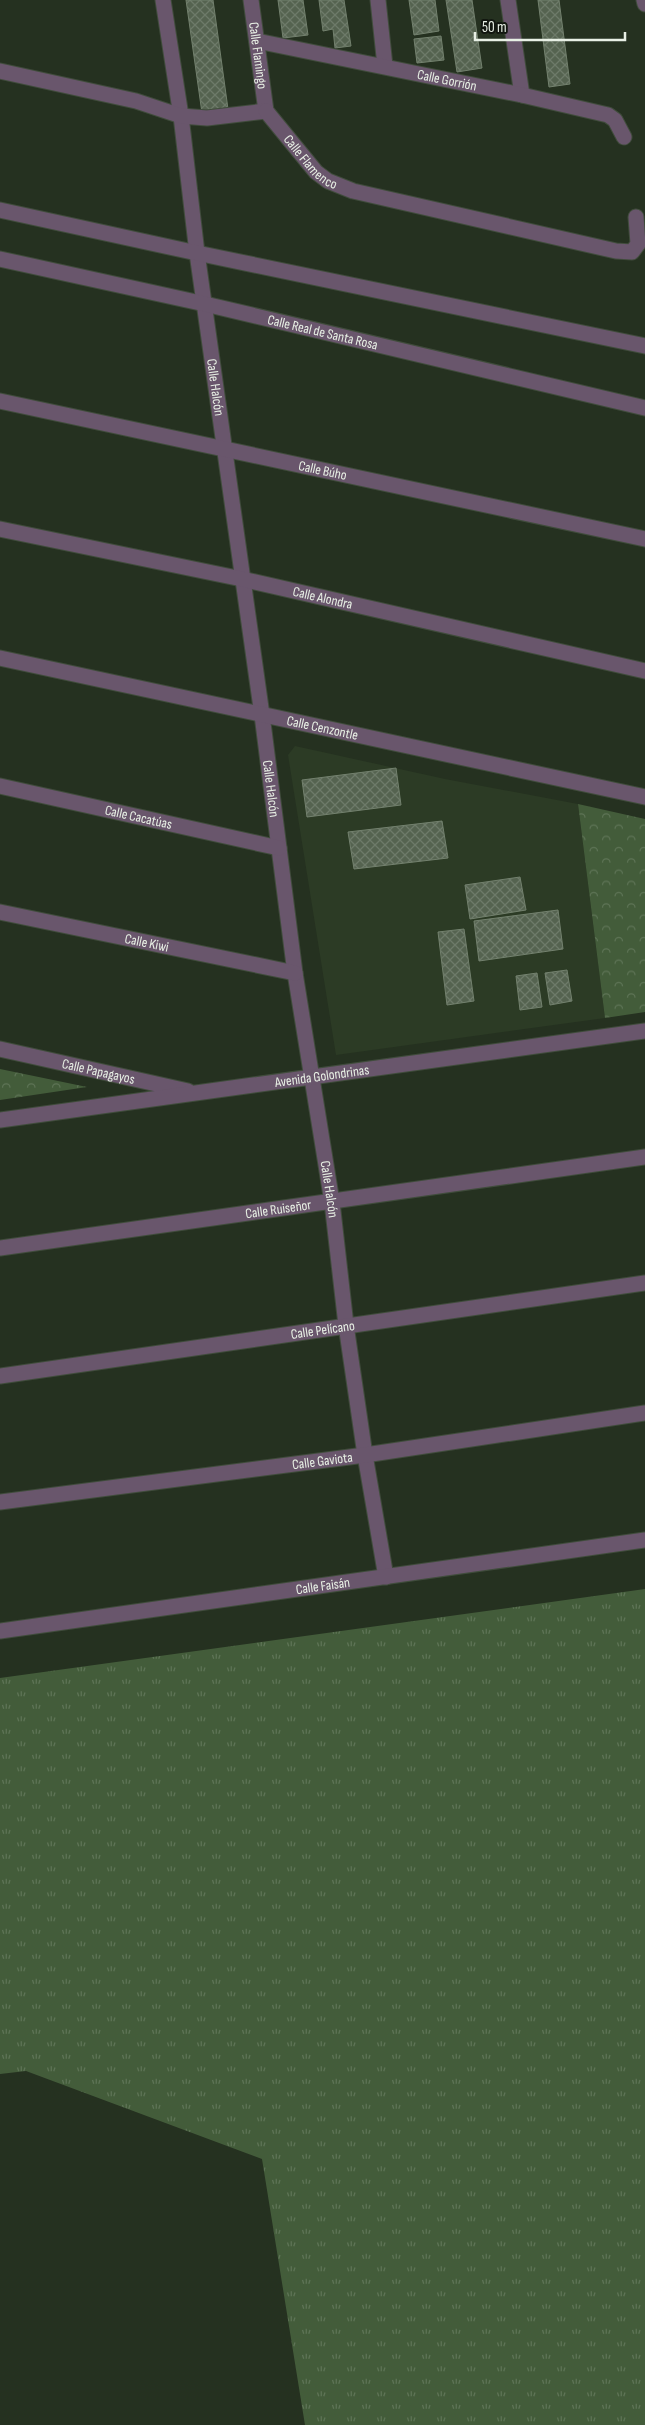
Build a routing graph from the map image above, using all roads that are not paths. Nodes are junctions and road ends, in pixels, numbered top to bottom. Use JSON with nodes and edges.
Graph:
{"nodes":[{"id":1,"x":163,"y":0,"type":"edge"},
{"id":2,"x":251,"y":0,"type":"edge"},
{"id":3,"x":378,"y":0,"type":"edge"},
{"id":4,"x":508,"y":0,"type":"edge"},
{"id":5,"x":644,"y":0,"type":"edge"},
{"id":6,"x":645,"y":4,"type":"edge"},
{"id":7,"x":257,"y":41,"type":"junction"},
{"id":8,"x":385,"y":66,"type":"junction"},
{"id":9,"x":0,"y":71,"type":"edge"},
{"id":10,"x":522,"y":95,"type":"junction"},
{"id":11,"x":266,"y":110,"type":"junction"},
{"id":12,"x":181,"y":116,"type":"junction"},
{"id":13,"x":624,"y":137,"type":"dead end"},
{"id":14,"x":0,"y":210,"type":"edge"},
{"id":15,"x":636,"y":217,"type":"dead end"},
{"id":16,"x":197,"y":253,"type":"junction"},
{"id":17,"x":0,"y":259,"type":"edge"},
{"id":18,"x":204,"y":304,"type":"junction"},
{"id":19,"x":645,"y":346,"type":"edge"},
{"id":20,"x":0,"y":401,"type":"edge"},
{"id":21,"x":645,"y":408,"type":"edge"},
{"id":22,"x":223,"y":448,"type":"junction"},
{"id":23,"x":0,"y":529,"type":"edge"},
{"id":24,"x":645,"y":540,"type":"edge"},
{"id":25,"x":242,"y":579,"type":"junction"},
{"id":26,"x":0,"y":658,"type":"edge"},
{"id":27,"x":645,"y":671,"type":"edge"},
{"id":28,"x":262,"y":715,"type":"junction"},
{"id":29,"x":0,"y":786,"type":"edge"},
{"id":30,"x":645,"y":796,"type":"edge"},
{"id":31,"x":279,"y":848,"type":"junction"},
{"id":32,"x":0,"y":912,"type":"edge"},
{"id":33,"x":295,"y":973,"type":"junction"},
{"id":34,"x":645,"y":1031,"type":"edge"},
{"id":35,"x":0,"y":1049,"type":"edge"},
{"id":36,"x":310,"y":1077,"type":"junction"},
{"id":37,"x":197,"y":1093,"type":"junction"},
{"id":38,"x":0,"y":1120,"type":"edge"},
{"id":39,"x":645,"y":1157,"type":"edge"},
{"id":40,"x":332,"y":1202,"type":"junction"},
{"id":41,"x":0,"y":1248,"type":"edge"},
{"id":42,"x":645,"y":1283,"type":"edge"},
{"id":43,"x":346,"y":1325,"type":"junction"},
{"id":44,"x":0,"y":1376,"type":"edge"},
{"id":45,"x":645,"y":1413,"type":"edge"},
{"id":46,"x":365,"y":1455,"type":"junction"},
{"id":47,"x":0,"y":1502,"type":"edge"},
{"id":48,"x":645,"y":1540,"type":"edge"},
{"id":49,"x":386,"y":1577,"type":"junction"},
{"id":50,"x":0,"y":1631,"type":"edge"}],
"edges":[{"from":1,"to":12,"type":"street","name":"Calle Halcón"},
{"from":2,"to":7,"type":"street","name":"Calle Flamingo"},
{"from":3,"to":8,"type":"street"},
{"from":4,"to":10,"type":"street"},
{"from":5,"to":6,"type":"street"},
{"from":7,"to":8,"type":"street","name":"Calle Gorrión"},
{"from":7,"to":11,"type":"street","name":"Calle Flamingo"},
{"from":8,"to":10,"type":"street","name":"Calle Gorrión"},
{"from":9,"to":12,"type":"street"},
{"from":10,"to":13,"type":"street","name":"Calle Gorrión"},
{"from":11,"to":12,"type":"street"},
{"from":11,"to":15,"type":"street","name":"Calle Flamenco"},
{"from":12,"to":16,"type":"street","name":"Calle Halcón"},
{"from":14,"to":16,"type":"street"},
{"from":16,"to":18,"type":"street","name":"Calle Halcón"},
{"from":16,"to":19,"type":"street"},
{"from":17,"to":18,"type":"street","name":"Calle Real de Santa Rosa"},
{"from":18,"to":21,"type":"street","name":"Calle Real de Santa Rosa"},
{"from":18,"to":22,"type":"street","name":"Calle Halcón"},
{"from":20,"to":22,"type":"street","name":"Calle Búho"},
{"from":22,"to":24,"type":"street","name":"Calle Búho"},
{"from":22,"to":25,"type":"street","name":"Calle Halcón"},
{"from":23,"to":25,"type":"street","name":"Calle Alondra"},
{"from":25,"to":27,"type":"street","name":"Calle Alondra"},
{"from":25,"to":28,"type":"street","name":"Calle Halcón"},
{"from":26,"to":28,"type":"street","name":"Calle Cenzontle"},
{"from":28,"to":30,"type":"street","name":"Calle Cenzontle"},
{"from":28,"to":31,"type":"street","name":"Calle Halcón"},
{"from":29,"to":31,"type":"street","name":"Calle Cacatúas"},
{"from":31,"to":33,"type":"street","name":"Calle Halcón"},
{"from":32,"to":33,"type":"street","name":"Calle Kiwi"},
{"from":33,"to":36,"type":"street","name":"Calle Halcón"},
{"from":34,"to":36,"type":"street","name":"Avenida Golondrinas"},
{"from":35,"to":37,"type":"street","name":"Calle Papagayos"},
{"from":36,"to":37,"type":"street","name":"Avenida Golondrinas"},
{"from":36,"to":40,"type":"street","name":"Calle Halcón"},
{"from":37,"to":38,"type":"street","name":"Avenida Golondrinas"},
{"from":39,"to":40,"type":"street","name":"Calle Ruiseñor"},
{"from":40,"to":41,"type":"street","name":"Calle Ruiseñor"},
{"from":40,"to":43,"type":"street","name":"Calle Halcón"},
{"from":42,"to":43,"type":"street","name":"Calle Pelícano"},
{"from":43,"to":44,"type":"street","name":"Calle Pelícano"},
{"from":43,"to":46,"type":"street","name":"Calle Halcón"},
{"from":45,"to":46,"type":"street","name":"Calle Gaviota"},
{"from":46,"to":47,"type":"street","name":"Calle Gaviota"},
{"from":46,"to":49,"type":"street","name":"Calle Halcón"},
{"from":48,"to":49,"type":"street","name":"Calle Faisán"},
{"from":49,"to":50,"type":"street","name":"Calle Faisán"}]}
